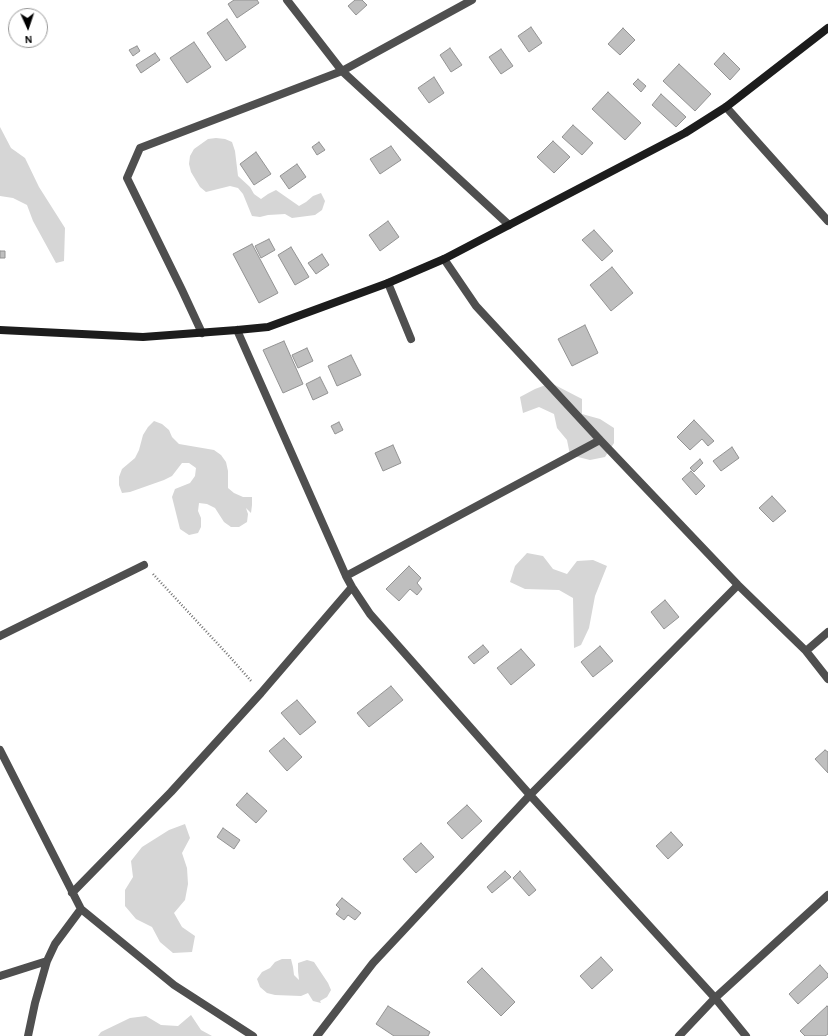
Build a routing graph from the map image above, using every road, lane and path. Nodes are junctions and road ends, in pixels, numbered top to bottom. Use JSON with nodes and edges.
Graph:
{"nodes":[{"id":1,"x":287,"y":0,"type":"edge"},
{"id":2,"x":472,"y":0,"type":"edge"},
{"id":3,"x":828,"y":28,"type":"edge"},
{"id":4,"x":342,"y":71,"type":"junction"},
{"id":5,"x":726,"y":107,"type":"junction"},
{"id":6,"x":828,"y":221,"type":"edge"},
{"id":7,"x":509,"y":225,"type":"junction"},
{"id":8,"x":444,"y":259,"type":"junction"},
{"id":9,"x":388,"y":284,"type":"junction"},
{"id":10,"x":0,"y":330,"type":"edge"},
{"id":11,"x":237,"y":330,"type":"junction"},
{"id":12,"x":202,"y":334,"type":"junction"},
{"id":13,"x":411,"y":340,"type":"dead end"},
{"id":14,"x":600,"y":440,"type":"junction"},
{"id":15,"x":144,"y":565,"type":"joint"},
{"id":16,"x":346,"y":576,"type":"junction"},
{"id":17,"x":738,"y":585,"type":"junction"},
{"id":18,"x":352,"y":588,"type":"junction"},
{"id":19,"x":828,"y":632,"type":"edge"},
{"id":20,"x":0,"y":636,"type":"edge"},
{"id":21,"x":806,"y":651,"type":"junction"},
{"id":22,"x":828,"y":679,"type":"edge"},
{"id":23,"x":261,"y":693,"type":"junction"},
{"id":24,"x":0,"y":750,"type":"edge"},
{"id":25,"x":530,"y":794,"type":"junction"},
{"id":26,"x":72,"y":893,"type":"junction"},
{"id":27,"x":828,"y":895,"type":"edge"},
{"id":28,"x":81,"y":909,"type":"junction"},
{"id":29,"x":47,"y":961,"type":"junction"},
{"id":30,"x":0,"y":976,"type":"edge"},
{"id":31,"x":715,"y":998,"type":"junction"},
{"id":32,"x":28,"y":1036,"type":"edge"},
{"id":33,"x":253,"y":1036,"type":"edge"},
{"id":34,"x":317,"y":1036,"type":"edge"},
{"id":35,"x":679,"y":1036,"type":"edge"},
{"id":36,"x":746,"y":1036,"type":"edge"}],
"edges":[{"from":1,"to":4,"type":"street"},
{"from":2,"to":4,"type":"street"},
{"from":3,"to":5,"type":"street"},
{"from":4,"to":7,"type":"street"},
{"from":4,"to":12,"type":"street"},
{"from":5,"to":6,"type":"street"},
{"from":5,"to":7,"type":"street"},
{"from":7,"to":8,"type":"street"},
{"from":8,"to":9,"type":"street"},
{"from":8,"to":14,"type":"street"},
{"from":9,"to":11,"type":"street"},
{"from":9,"to":13,"type":"street"},
{"from":10,"to":12,"type":"street"},
{"from":11,"to":12,"type":"street"},
{"from":11,"to":16,"type":"street"},
{"from":14,"to":16,"type":"street"},
{"from":14,"to":17,"type":"street"},
{"from":15,"to":20,"type":"street"},
{"from":15,"to":23,"type":"path"},
{"from":16,"to":18,"type":"street"},
{"from":17,"to":21,"type":"street"},
{"from":17,"to":25,"type":"street"},
{"from":18,"to":23,"type":"street"},
{"from":18,"to":25,"type":"street"},
{"from":19,"to":21,"type":"street"},
{"from":21,"to":22,"type":"street"},
{"from":23,"to":26,"type":"street"},
{"from":24,"to":26,"type":"street"},
{"from":25,"to":31,"type":"street"},
{"from":25,"to":34,"type":"street"},
{"from":26,"to":28,"type":"street"},
{"from":27,"to":31,"type":"street"},
{"from":28,"to":29,"type":"street"},
{"from":28,"to":33,"type":"street"},
{"from":29,"to":30,"type":"street"},
{"from":29,"to":32,"type":"street"},
{"from":31,"to":35,"type":"street"},
{"from":31,"to":36,"type":"street"}]}
